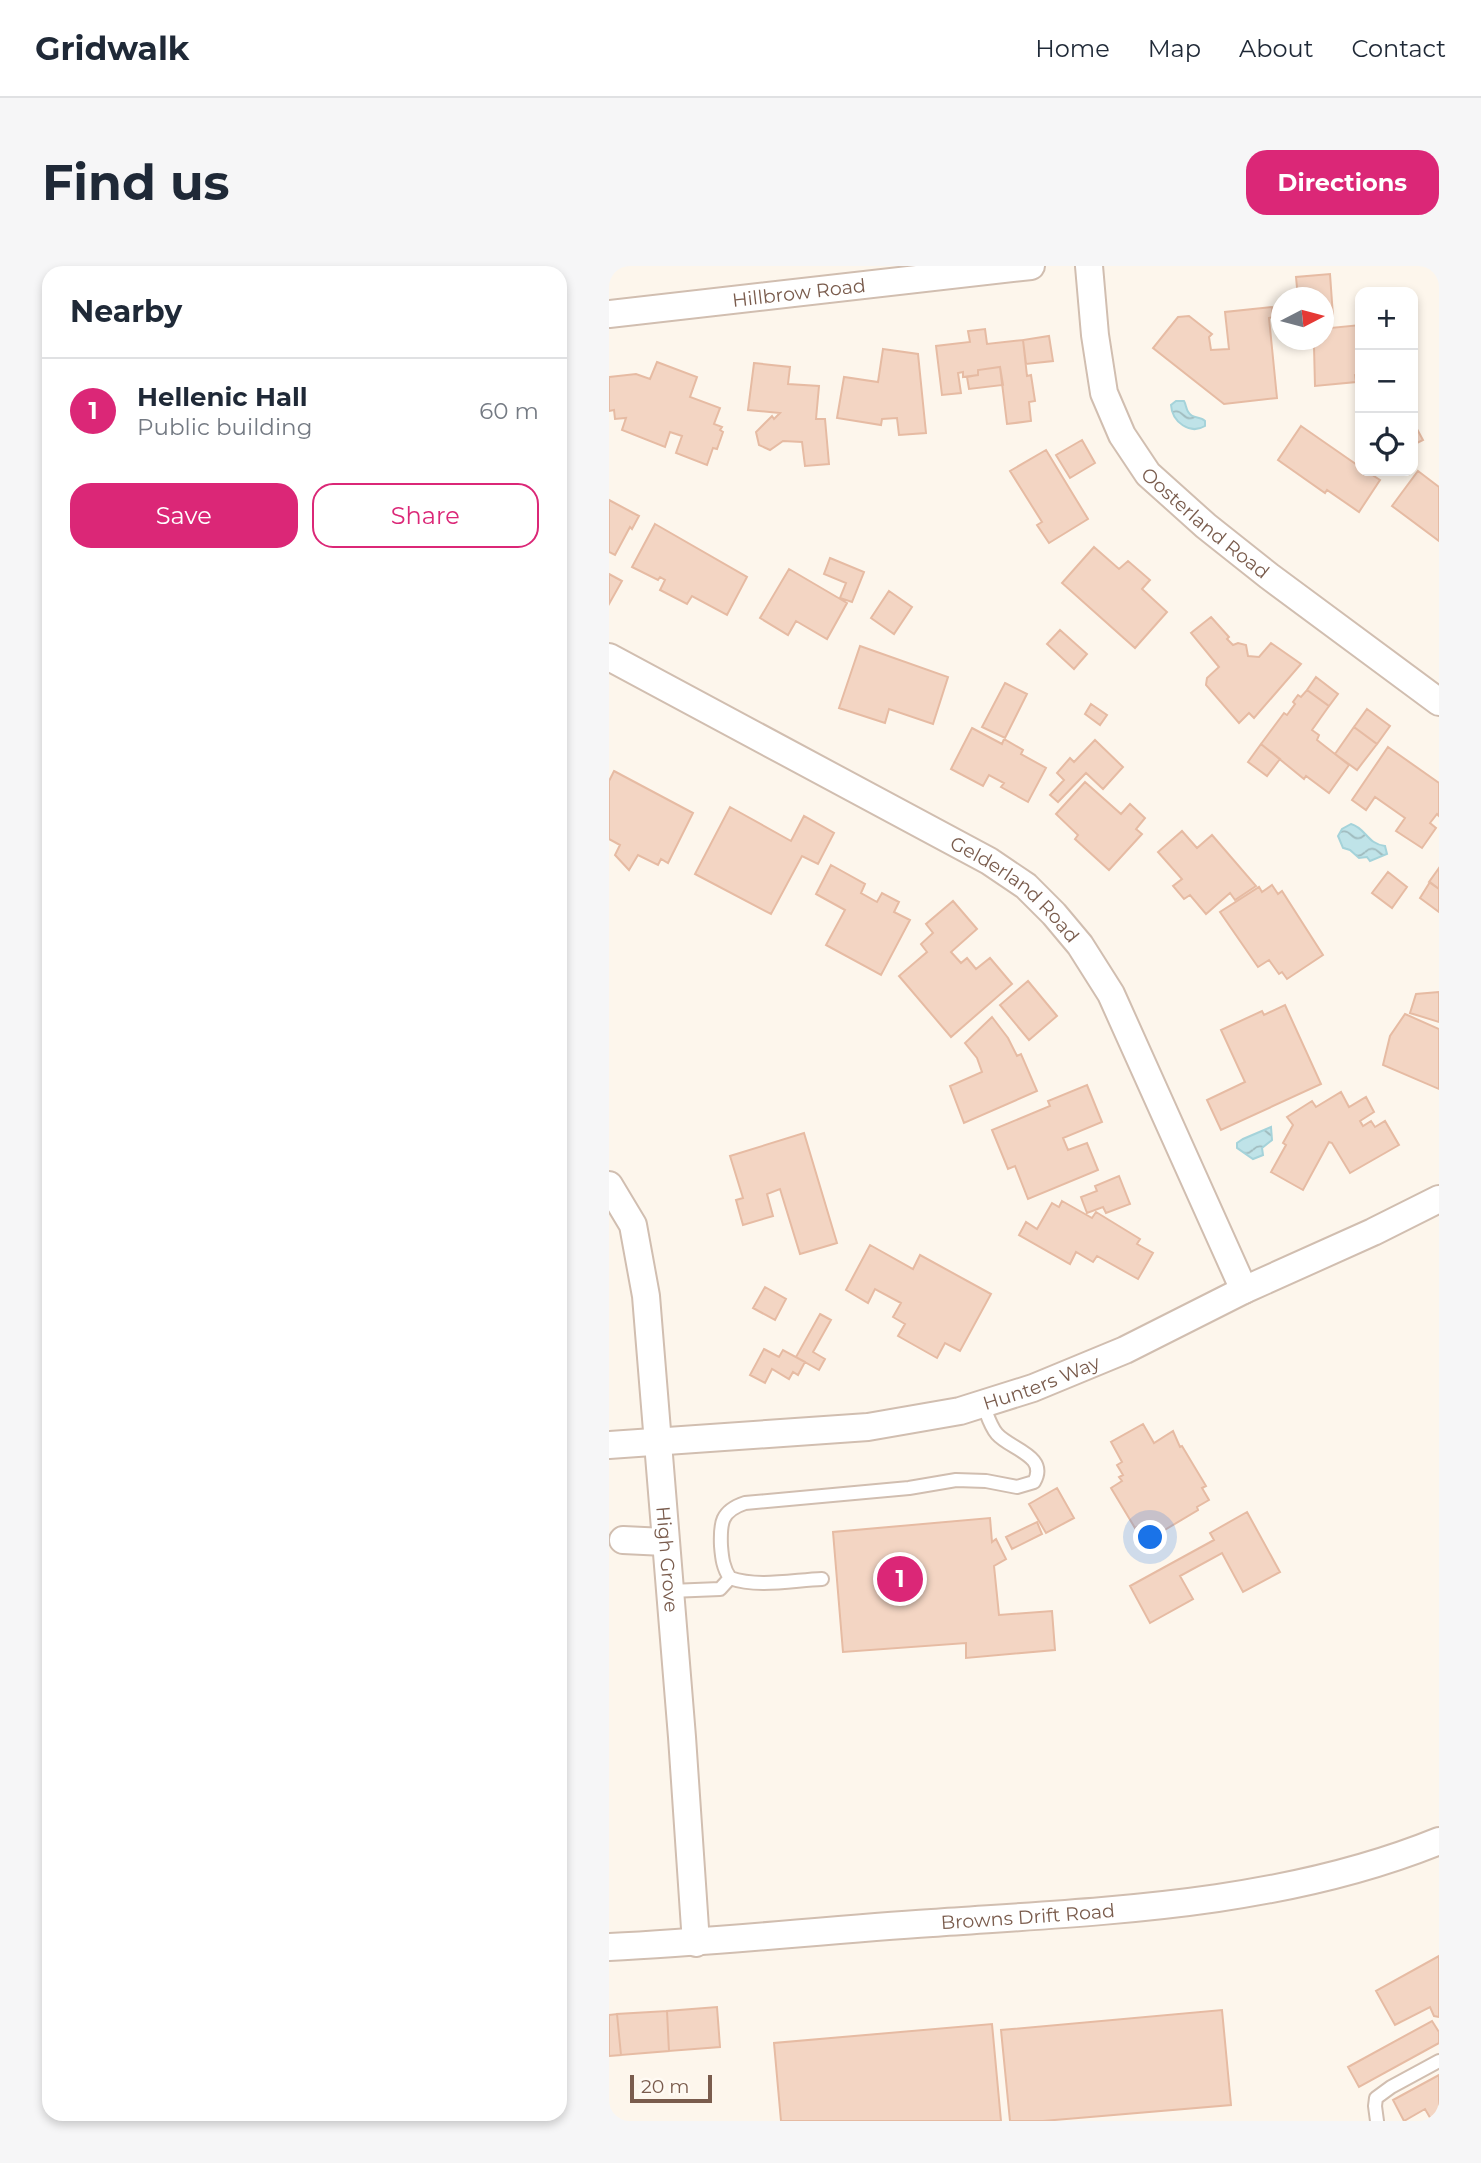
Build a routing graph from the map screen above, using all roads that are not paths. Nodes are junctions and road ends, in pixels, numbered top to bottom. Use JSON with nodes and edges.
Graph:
{"nodes":[{"id":1,"x":1031,"y":266,"type":"edge"},
{"id":2,"x":1090,"y":266,"type":"edge"},
{"id":3,"x":609,"y":314,"type":"edge"},
{"id":4,"x":609,"y":657,"type":"edge"},
{"id":5,"x":1439,"y":702,"type":"edge"},
{"id":6,"x":609,"y":1185,"type":"edge"},
{"id":7,"x":1439,"y":1199,"type":"edge"},
{"id":8,"x":1244,"y":1290,"type":"junction"},
{"id":9,"x":983,"y":1404,"type":"junction"},
{"id":10,"x":658,"y":1442,"type":"junction"},
{"id":11,"x":609,"y":1445,"type":"edge"},
{"id":12,"x":616,"y":1540,"type":"edge"},
{"id":13,"x":665,"y":1542,"type":"junction"},
{"id":14,"x":730,"y":1578,"type":"junction"},
{"id":15,"x":822,"y":1579,"type":"dead end"},
{"id":16,"x":670,"y":1591,"type":"junction"},
{"id":17,"x":1439,"y":1841,"type":"edge"},
{"id":18,"x":695,"y":1943,"type":"junction"},
{"id":19,"x":609,"y":1947,"type":"edge"},
{"id":20,"x":1439,"y":2061,"type":"edge"},
{"id":21,"x":1377,"y":2121,"type":"edge"}],
"edges":[{"from":1,"to":3,"type":"street","name":"Hillbrow Road"},
{"from":2,"to":5,"type":"street","name":"Oosterland Road"},
{"from":4,"to":8,"type":"street","name":"Gelderland Road"},
{"from":6,"to":10,"type":"street","name":"High Grove"},
{"from":7,"to":8,"type":"street","name":"Hunters Way"},
{"from":8,"to":9,"type":"street","name":"Hunters Way"},
{"from":9,"to":10,"type":"street","name":"Hunters Way"},
{"from":9,"to":14,"type":"lane"},
{"from":10,"to":11,"type":"street","name":"Hunters Way"},
{"from":10,"to":13,"type":"street","name":"High Grove"},
{"from":12,"to":13,"type":"street"},
{"from":13,"to":16,"type":"street","name":"High Grove"},
{"from":14,"to":15,"type":"lane"},
{"from":14,"to":16,"type":"lane"},
{"from":16,"to":18,"type":"street","name":"High Grove"},
{"from":17,"to":18,"type":"street","name":"Browns Drift Road"},
{"from":18,"to":19,"type":"street","name":"Browns Drift Road"},
{"from":20,"to":21,"type":"lane"}]}
